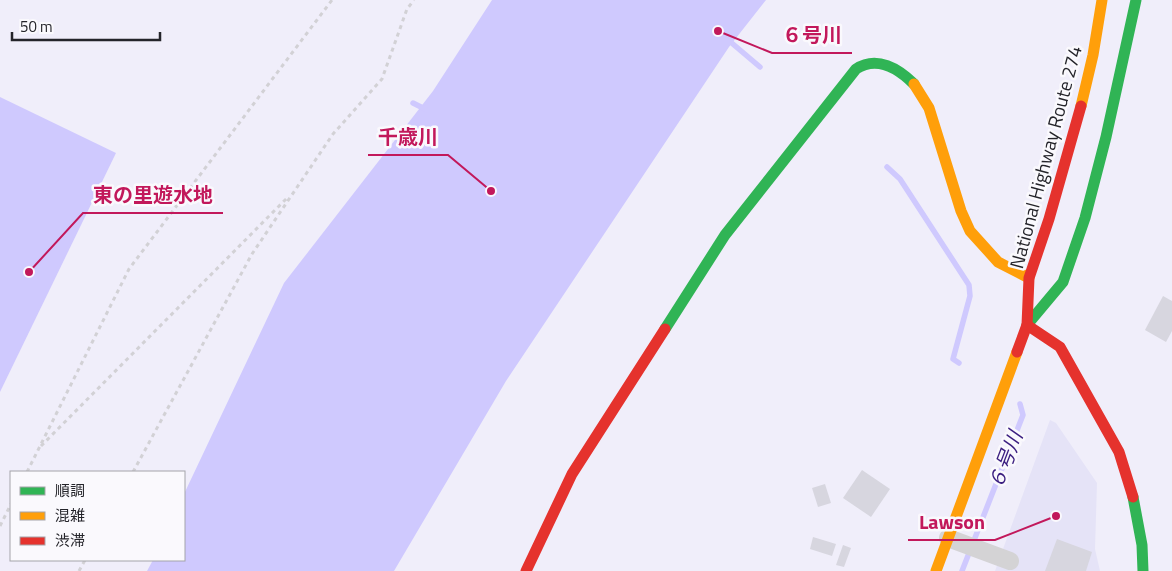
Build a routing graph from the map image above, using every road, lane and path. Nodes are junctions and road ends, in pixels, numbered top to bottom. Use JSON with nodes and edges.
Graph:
{"nodes":[{"id":1,"x":332,"y":0,"type":"edge"},
{"id":2,"x":414,"y":0,"type":"edge"},
{"id":3,"x":1102,"y":0,"type":"edge"},
{"id":4,"x":1136,"y":0,"type":"edge"},
{"id":5,"x":295,"y":190,"type":"junction"},
{"id":6,"x":1029,"y":278,"type":"junction"},
{"id":7,"x":1027,"y":325,"type":"junction"},
{"id":8,"x":39,"y":448,"type":"junction"},
{"id":9,"x":28,"y":471,"type":"edge"},
{"id":10,"x":133,"y":471,"type":"edge"},
{"id":11,"x":10,"y":506,"type":"edge"},
{"id":12,"x":0,"y":526,"type":"edge"},
{"id":13,"x":954,"y":540,"type":"junction"},
{"id":14,"x":1010,"y":561,"type":"dead end"},
{"id":15,"x":526,"y":571,"type":"edge"},
{"id":16,"x":936,"y":571,"type":"edge"},
{"id":17,"x":1143,"y":571,"type":"edge"}],
"edges":[{"from":1,"to":8,"type":"path"},
{"from":2,"to":5,"type":"path"},
{"from":3,"to":6,"type":"main road","name":"National Highway Route 274"},
{"from":4,"to":7,"type":"main road","name":"National Highway Route 274"},
{"from":5,"to":8,"type":"path"},
{"from":5,"to":10,"type":"path"},
{"from":6,"to":7,"type":"main road","name":"National Highway Route 274"},
{"from":6,"to":15,"type":"main road"},
{"from":7,"to":13,"type":"main road","name":"National Highway Route 274"},
{"from":7,"to":17,"type":"main road"},
{"from":8,"to":9,"type":"path"},
{"from":11,"to":12,"type":"path"},
{"from":13,"to":14,"type":"street"},
{"from":13,"to":16,"type":"main road","name":"National Highway Route 274"}]}
